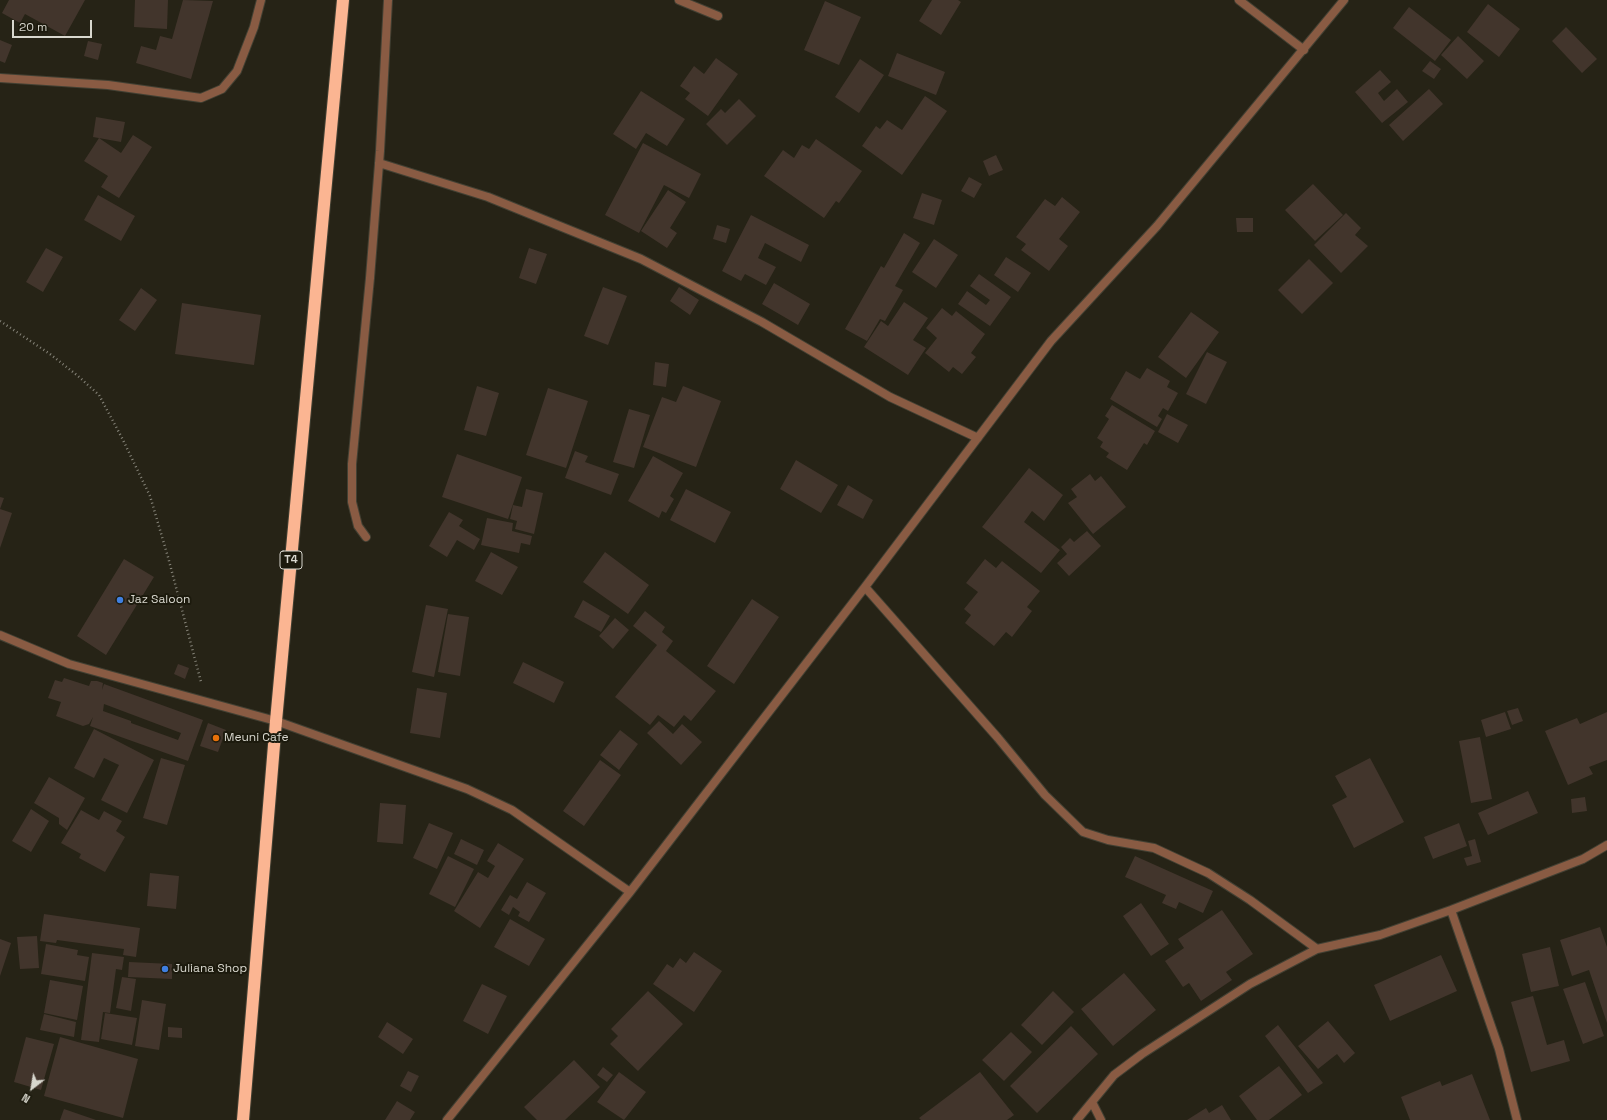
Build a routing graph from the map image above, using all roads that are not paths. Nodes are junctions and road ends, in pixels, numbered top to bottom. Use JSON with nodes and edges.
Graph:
{"nodes":[{"id":1,"x":260,"y":0,"type":"edge"},
{"id":2,"x":343,"y":0,"type":"edge"},
{"id":3,"x":388,"y":0,"type":"edge"},
{"id":4,"x":679,"y":0,"type":"edge"},
{"id":5,"x":1239,"y":0,"type":"edge"},
{"id":6,"x":1344,"y":0,"type":"edge"},
{"id":7,"x":718,"y":16,"type":"dead end"},
{"id":8,"x":1304,"y":50,"type":"junction"},
{"id":9,"x":0,"y":78,"type":"edge"},
{"id":10,"x":379,"y":163,"type":"junction"},
{"id":11,"x":978,"y":438,"type":"junction"},
{"id":12,"x":366,"y":537,"type":"dead end"},
{"id":13,"x":865,"y":588,"type":"junction"},
{"id":14,"x":0,"y":634,"type":"edge"},
{"id":15,"x":276,"y":721,"type":"junction"},
{"id":16,"x":1607,"y":845,"type":"edge"},
{"id":17,"x":630,"y":892,"type":"junction"},
{"id":18,"x":1451,"y":910,"type":"junction"},
{"id":19,"x":1317,"y":949,"type":"junction"},
{"id":20,"x":1092,"y":1102,"type":"junction"},
{"id":21,"x":243,"y":1120,"type":"edge"},
{"id":22,"x":447,"y":1120,"type":"edge"},
{"id":23,"x":1077,"y":1120,"type":"edge"},
{"id":24,"x":1101,"y":1120,"type":"edge"},
{"id":25,"x":1518,"y":1120,"type":"edge"}],
"edges":[{"from":1,"to":9,"type":"street"},
{"from":2,"to":15,"type":"highway","number":"T4"},
{"from":3,"to":10,"type":"street"},
{"from":4,"to":7,"type":"street"},
{"from":5,"to":8,"type":"street"},
{"from":6,"to":8,"type":"street"},
{"from":8,"to":11,"type":"street"},
{"from":10,"to":11,"type":"street"},
{"from":10,"to":12,"type":"street"},
{"from":11,"to":13,"type":"street"},
{"from":13,"to":17,"type":"street"},
{"from":13,"to":19,"type":"street"},
{"from":14,"to":15,"type":"street"},
{"from":15,"to":17,"type":"street"},
{"from":15,"to":21,"type":"highway","number":"T4"},
{"from":16,"to":18,"type":"street"},
{"from":17,"to":22,"type":"street"},
{"from":18,"to":19,"type":"street"},
{"from":18,"to":25,"type":"street"},
{"from":19,"to":20,"type":"street"},
{"from":20,"to":23,"type":"street"},
{"from":20,"to":24,"type":"street"}]}
